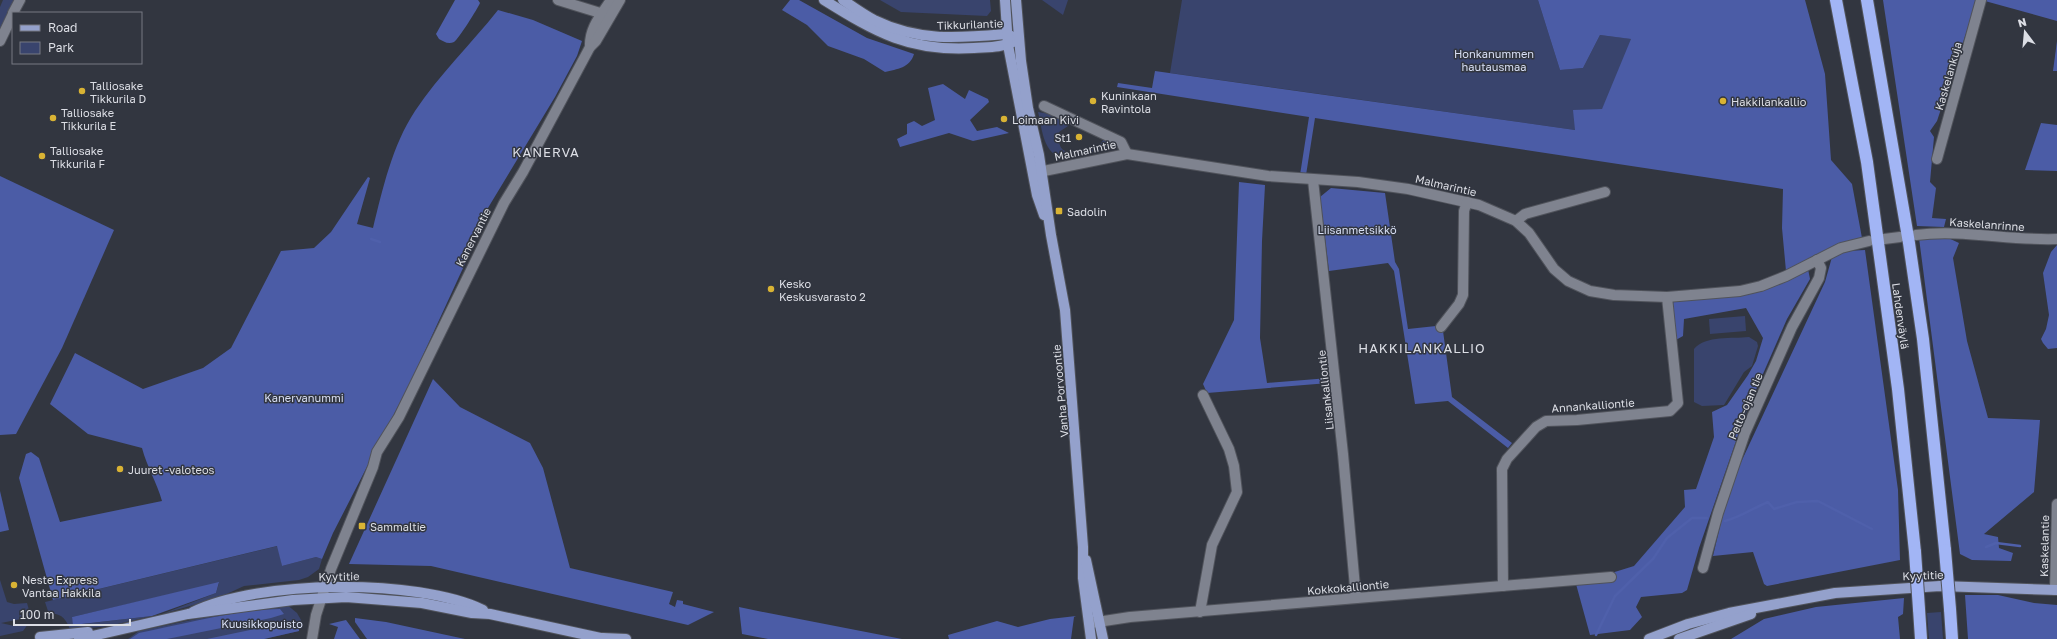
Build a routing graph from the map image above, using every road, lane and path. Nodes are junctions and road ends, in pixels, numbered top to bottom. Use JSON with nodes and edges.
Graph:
{"nodes":[{"id":1,"x":20,"y":0,"type":"edge"},
{"id":2,"x":558,"y":0,"type":"edge"},
{"id":3,"x":611,"y":0,"type":"edge"},
{"id":4,"x":620,"y":0,"type":"edge"},
{"id":5,"x":824,"y":0,"type":"edge"},
{"id":6,"x":843,"y":0,"type":"edge"},
{"id":7,"x":1005,"y":0,"type":"edge"},
{"id":8,"x":1016,"y":0,"type":"edge"},
{"id":9,"x":1836,"y":0,"type":"edge"},
{"id":10,"x":1867,"y":0,"type":"edge"},
{"id":11,"x":1981,"y":0,"type":"edge"},
{"id":12,"x":14,"y":12,"type":"edge"},
{"id":13,"x":12,"y":15,"type":"edge"},
{"id":14,"x":606,"y":15,"type":"junction"},
{"id":15,"x":1007,"y":34,"type":"junction"},
{"id":16,"x":1018,"y":40,"type":"junction"},
{"id":17,"x":0,"y":41,"type":"edge"},
{"id":18,"x":1008,"y":45,"type":"junction"},
{"id":19,"x":1044,"y":106,"type":"dead end"},
{"id":20,"x":1127,"y":154,"type":"junction"},
{"id":21,"x":1937,"y":158,"type":"dead end"},
{"id":22,"x":1037,"y":172,"type":"junction"},
{"id":23,"x":1313,"y":180,"type":"junction"},
{"id":24,"x":1604,"y":192,"type":"dead end"},
{"id":25,"x":1467,"y":202,"type":"junction"},
{"id":26,"x":1516,"y":221,"type":"junction"},
{"id":27,"x":1916,"y":235,"type":"dead end"},
{"id":28,"x":1900,"y":237,"type":"dead end"},
{"id":29,"x":1884,"y":239,"type":"dead end"},
{"id":30,"x":2057,"y":239,"type":"edge"},
{"id":31,"x":1869,"y":241,"type":"dead end"},
{"id":32,"x":1817,"y":260,"type":"junction"},
{"id":33,"x":1666,"y":297,"type":"junction"},
{"id":34,"x":1441,"y":327,"type":"dead end"},
{"id":35,"x":1203,"y":395,"type":"dead end"},
{"id":36,"x":2057,"y":504,"type":"edge"},
{"id":37,"x":1083,"y":547,"type":"junction"},
{"id":38,"x":1703,"y":568,"type":"dead end"},
{"id":39,"x":1611,"y":577,"type":"dead end"},
{"id":40,"x":1503,"y":586,"type":"junction"},
{"id":41,"x":325,"y":588,"type":"junction"},
{"id":42,"x":2056,"y":590,"type":"edge"},
{"id":43,"x":322,"y":598,"type":"junction"},
{"id":44,"x":1356,"y":598,"type":"junction"},
{"id":45,"x":1790,"y":601,"type":"junction"},
{"id":46,"x":1200,"y":612,"type":"junction"},
{"id":47,"x":188,"y":614,"type":"junction"},
{"id":48,"x":490,"y":614,"type":"junction"},
{"id":49,"x":1099,"y":621,"type":"junction"},
{"id":50,"x":1088,"y":624,"type":"junction"},
{"id":51,"x":1677,"y":628,"type":"junction"},
{"id":52,"x":108,"y":632,"type":"junction"},
{"id":53,"x":40,"y":638,"type":"dead end"},
{"id":54,"x":79,"y":639,"type":"edge"},
{"id":55,"x":312,"y":639,"type":"edge"},
{"id":56,"x":603,"y":639,"type":"edge"},
{"id":57,"x":626,"y":639,"type":"edge"},
{"id":58,"x":1091,"y":639,"type":"edge"},
{"id":59,"x":1103,"y":639,"type":"edge"},
{"id":60,"x":1649,"y":639,"type":"edge"},
{"id":61,"x":1680,"y":639,"type":"edge"},
{"id":62,"x":1921,"y":639,"type":"edge"},
{"id":63,"x":1952,"y":639,"type":"edge"}],
"edges":[{"from":1,"to":12,"type":"street"},
{"from":2,"to":14,"type":"street"},
{"from":3,"to":14,"type":"street","name":"Kanervantie"},
{"from":4,"to":14,"type":"street","name":"Kanervantie"},
{"from":5,"to":18,"type":"main road","name":"Tikkurilantie"},
{"from":6,"to":15,"type":"main road","name":"Tikkurilantie"},
{"from":7,"to":15,"type":"main road","name":"Vanha Porvoontie"},
{"from":8,"to":16,"type":"main road","name":"Vanha Porvoontie"},
{"from":9,"to":62,"type":"highway","name":"Lahdenväylä","bridge":true},
{"from":10,"to":63,"type":"highway","name":"Lahdenväylä","bridge":true},
{"from":11,"to":21,"type":"street","name":"Kaskelankuja"},
{"from":13,"to":17,"type":"street"},
{"from":14,"to":41,"type":"street","name":"Kanervantie"},
{"from":15,"to":16,"type":"main road","name":"Tikkurilantie"},
{"from":15,"to":18,"type":"main road","name":"Vanha Porvoontie"},
{"from":16,"to":18,"type":"main road","name":"Tikkurilantie"},
{"from":16,"to":22,"type":"main road","name":"Vanha Porvoontie"},
{"from":18,"to":22,"type":"main road","name":"Vanha Porvoontie"},
{"from":19,"to":20,"type":"street"},
{"from":20,"to":22,"type":"street","name":"Malmarintie"},
{"from":20,"to":23,"type":"street","name":"Malmarintie"},
{"from":22,"to":37,"type":"main road","name":"Vanha Porvoontie"},
{"from":23,"to":25,"type":"street","name":"Malmarintie"},
{"from":23,"to":44,"type":"street","name":"Liisankalliontie"},
{"from":24,"to":26,"type":"street"},
{"from":25,"to":26,"type":"street","name":"Malmarintie"},
{"from":25,"to":34,"type":"street"},
{"from":26,"to":33,"type":"street","name":"Malmarintie"},
{"from":27,"to":30,"type":"street","name":"Kaskelanrinne"},
{"from":28,"to":29,"type":"street"},
{"from":31,"to":32,"type":"street"},
{"from":32,"to":33,"type":"street","name":"Malmarintie"},
{"from":32,"to":38,"type":"street","name":"Pelto-ojan tie"},
{"from":33,"to":40,"type":"street","name":"Annankalliontie"},
{"from":35,"to":46,"type":"street"},
{"from":36,"to":42,"type":"street","name":"Kaskelantie"},
{"from":37,"to":49,"type":"main road","name":"Vanha Porvoontie"},
{"from":37,"to":50,"type":"main road","name":"Vanha Porvoontie"},
{"from":39,"to":40,"type":"street","name":"Kokkokalliontie"},
{"from":40,"to":44,"type":"street","name":"Kokkokalliontie"},
{"from":41,"to":43,"type":"street"},
{"from":41,"to":47,"type":"main road","name":"Kyytitie"},
{"from":41,"to":48,"type":"main road","name":"Kyytitie"},
{"from":42,"to":45,"type":"main road","name":"Kyytitie"},
{"from":43,"to":47,"type":"main road","name":"Kyytitie"},
{"from":43,"to":48,"type":"main road","name":"Kyytitie"},
{"from":43,"to":55,"type":"street"},
{"from":44,"to":46,"type":"street","name":"Kokkokalliontie"},
{"from":45,"to":51,"type":"main road","name":"Kyytitie"},
{"from":45,"to":61,"type":"main road","name":"Kyytitie"},
{"from":46,"to":49,"type":"street","name":"Kokkokalliontie"},
{"from":47,"to":52,"type":"main road","name":"Kyytitie"},
{"from":48,"to":56,"type":"main road","name":"Kyytitie"},
{"from":49,"to":50,"type":"street","name":"Kokkokalliontie"},
{"from":49,"to":59,"type":"main road","name":"Vanha Porvoontie"},
{"from":50,"to":58,"type":"main road","name":"Vanha Porvoontie"},
{"from":51,"to":60,"type":"main road","name":"Kyytitie"},
{"from":51,"to":61,"type":"street"},
{"from":52,"to":53,"type":"main road","name":"Kyytitie"},
{"from":52,"to":54,"type":"main road","name":"Kyytitie"},
{"from":56,"to":57,"type":"main road","name":"Kyytitie"}]}
